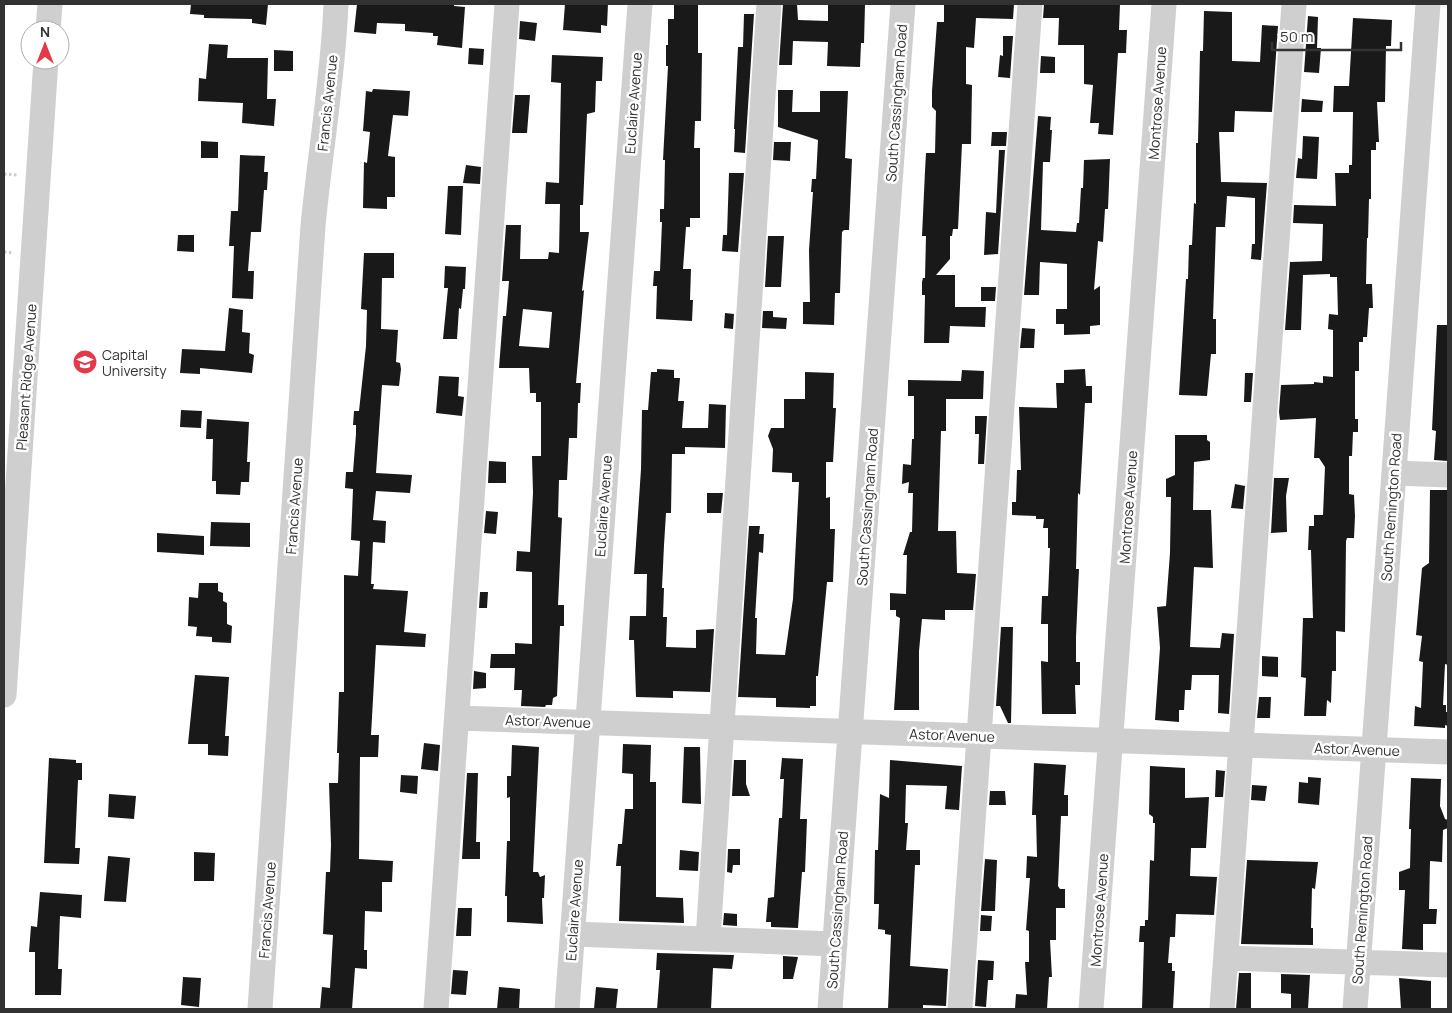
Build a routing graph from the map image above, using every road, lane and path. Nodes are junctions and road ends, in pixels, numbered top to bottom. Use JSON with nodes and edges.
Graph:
{"nodes":[{"id":1,"x":50,"y":4,"type":"edge"},
{"id":2,"x":336,"y":4,"type":"edge"},
{"id":3,"x":507,"y":4,"type":"edge"},
{"id":4,"x":640,"y":4,"type":"edge"},
{"id":5,"x":769,"y":4,"type":"edge"},
{"id":6,"x":903,"y":4,"type":"edge"},
{"id":7,"x":1030,"y":4,"type":"edge"},
{"id":8,"x":1164,"y":4,"type":"edge"},
{"id":9,"x":1294,"y":4,"type":"edge"},
{"id":10,"x":1428,"y":4,"type":"edge"},
{"id":11,"x":49,"y":20,"type":"edge"},
{"id":12,"x":45,"y":70,"type":"edge"},
{"id":13,"x":15,"y":379,"type":"edge"},
{"id":14,"x":1394,"y":473,"type":"junction"},
{"id":15,"x":1448,"y":475,"type":"edge"},
{"id":16,"x":5,"y":665,"type":"edge"},
{"id":17,"x":4,"y":694,"type":"edge"},
{"id":18,"x":457,"y":718,"type":"junction"},
{"id":19,"x":587,"y":723,"type":"junction"},
{"id":20,"x":722,"y":727,"type":"junction"},
{"id":21,"x":851,"y":732,"type":"junction"},
{"id":22,"x":979,"y":736,"type":"junction"},
{"id":23,"x":1111,"y":740,"type":"junction"},
{"id":24,"x":1241,"y":745,"type":"junction"},
{"id":25,"x":1374,"y":749,"type":"junction"},
{"id":26,"x":1448,"y":752,"type":"edge"},
{"id":27,"x":572,"y":934,"type":"junction"},
{"id":28,"x":708,"y":939,"type":"junction"},
{"id":29,"x":835,"y":944,"type":"junction"},
{"id":30,"x":1226,"y":958,"type":"junction"},
{"id":31,"x":1358,"y":962,"type":"junction"},
{"id":32,"x":1448,"y":965,"type":"edge"},
{"id":33,"x":260,"y":1009,"type":"edge"},
{"id":34,"x":436,"y":1009,"type":"edge"},
{"id":35,"x":567,"y":1009,"type":"edge"},
{"id":36,"x":830,"y":1009,"type":"edge"},
{"id":37,"x":960,"y":1009,"type":"edge"},
{"id":38,"x":1092,"y":1009,"type":"edge"},
{"id":39,"x":1222,"y":1009,"type":"edge"},
{"id":40,"x":1354,"y":1009,"type":"edge"}],
"edges":[{"from":1,"to":11,"type":"street"},
{"from":2,"to":33,"type":"street","name":"Francis Avenue"},
{"from":3,"to":18,"type":"street"},
{"from":4,"to":19,"type":"street","name":"Euclaire Avenue"},
{"from":5,"to":20,"type":"street"},
{"from":6,"to":21,"type":"street","name":"South Cassingham Road"},
{"from":7,"to":22,"type":"street"},
{"from":8,"to":23,"type":"street","name":"Montrose Avenue"},
{"from":9,"to":24,"type":"street"},
{"from":10,"to":14,"type":"street","name":"South Remington Road"},
{"from":12,"to":13,"type":"street","name":"Pleasant Ridge Avenue"},
{"from":13,"to":16,"type":"street","name":"Pleasant Ridge Avenue"},
{"from":14,"to":15,"type":"street"},
{"from":14,"to":25,"type":"street","name":"South Remington Road"},
{"from":16,"to":17,"type":"street","name":"Pleasant Ridge Avenue"},
{"from":18,"to":19,"type":"street","name":"Astor Avenue"},
{"from":18,"to":34,"type":"street"},
{"from":19,"to":20,"type":"street","name":"Astor Avenue"},
{"from":19,"to":27,"type":"street","name":"Euclaire Avenue"},
{"from":20,"to":21,"type":"street","name":"Astor Avenue"},
{"from":20,"to":28,"type":"street"},
{"from":21,"to":22,"type":"street","name":"Astor Avenue"},
{"from":21,"to":29,"type":"street","name":"South Cassingham Road"},
{"from":22,"to":23,"type":"street","name":"Astor Avenue"},
{"from":22,"to":37,"type":"street"},
{"from":23,"to":24,"type":"street","name":"Astor Avenue"},
{"from":23,"to":38,"type":"street","name":"Montrose Avenue"},
{"from":24,"to":25,"type":"street","name":"Astor Avenue"},
{"from":24,"to":30,"type":"street"},
{"from":25,"to":26,"type":"street","name":"Astor Avenue"},
{"from":25,"to":31,"type":"street","name":"South Remington Road"},
{"from":27,"to":28,"type":"street"},
{"from":27,"to":35,"type":"street","name":"Euclaire Avenue"},
{"from":28,"to":29,"type":"street"},
{"from":29,"to":36,"type":"street","name":"South Cassingham Road"},
{"from":30,"to":31,"type":"street"},
{"from":30,"to":39,"type":"street"},
{"from":31,"to":32,"type":"street"},
{"from":31,"to":40,"type":"street","name":"South Remington Road"}]}
